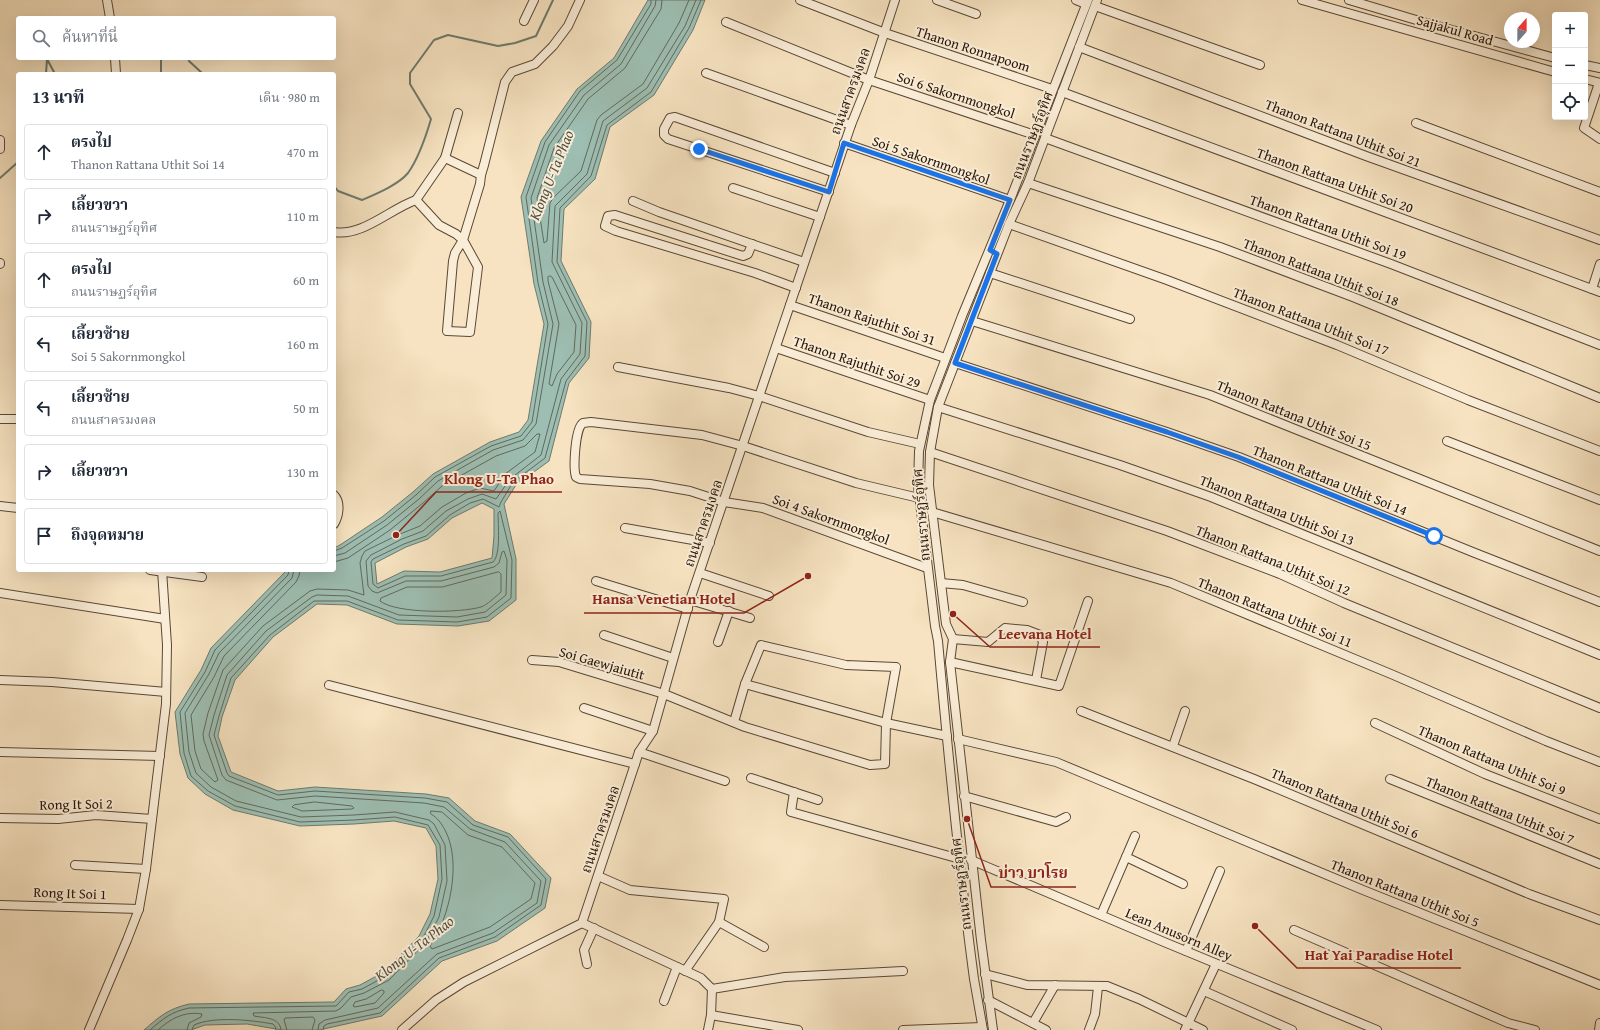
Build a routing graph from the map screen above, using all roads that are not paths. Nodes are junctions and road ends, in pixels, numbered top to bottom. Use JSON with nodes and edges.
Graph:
{"nodes":[{"id":1,"x":107,"y":0,"type":"edge"},
{"id":2,"x":534,"y":0,"type":"edge"},
{"id":3,"x":580,"y":0,"type":"edge"},
{"id":4,"x":800,"y":0,"type":"edge"},
{"id":5,"x":895,"y":0,"type":"edge"},
{"id":6,"x":937,"y":0,"type":"edge"},
{"id":7,"x":1076,"y":0,"type":"edge"},
{"id":8,"x":1302,"y":0,"type":"edge"},
{"id":9,"x":1349,"y":0,"type":"edge"},
{"id":10,"x":1091,"y":2,"type":"edge"},
{"id":11,"x":976,"y":14,"type":"dead end"},
{"id":12,"x":110,"y":16,"type":"edge"},
{"id":13,"x":524,"y":21,"type":"dead end"},
{"id":14,"x":726,"y":22,"type":"dead end"},
{"id":15,"x":884,"y":33,"type":"junction"},
{"id":16,"x":1079,"y":47,"type":"junction"},
{"id":17,"x":1552,"y":57,"type":"edge"},
{"id":18,"x":115,"y":60,"type":"edge"},
{"id":19,"x":1260,"y":65,"type":"dead end"},
{"id":20,"x":1588,"y":66,"type":"edge"},
{"id":21,"x":1600,"y":68,"type":"edge"},
{"id":22,"x":1552,"y":71,"type":"edge"},
{"id":23,"x":116,"y":72,"type":"edge"},
{"id":24,"x":706,"y":73,"type":"dead end"},
{"id":25,"x":869,"y":80,"type":"junction"},
{"id":26,"x":1588,"y":80,"type":"edge"},
{"id":27,"x":1599,"y":83,"type":"edge"},
{"id":28,"x":1052,"y":89,"type":"junction"},
{"id":29,"x":1062,"y":92,"type":"junction"},
{"id":30,"x":458,"y":113,"type":"dead end"},
{"id":31,"x":1416,"y":123,"type":"dead end"},
{"id":32,"x":851,"y":125,"type":"junction"},
{"id":33,"x":1035,"y":135,"type":"junction"},
{"id":34,"x":1045,"y":138,"type":"junction"},
{"id":35,"x":1600,"y":139,"type":"edge"},
{"id":36,"x":0,"y":140,"type":"edge"},
{"id":37,"x":844,"y":143,"type":"junction"},
{"id":38,"x":0,"y":149,"type":"edge"},
{"id":39,"x":445,"y":158,"type":"junction"},
{"id":40,"x":835,"y":173,"type":"junction"},
{"id":41,"x":481,"y":175,"type":"junction"},
{"id":42,"x":1028,"y":183,"type":"junction"},
{"id":43,"x":733,"y":188,"type":"dead end"},
{"id":44,"x":829,"y":192,"type":"junction"},
{"id":45,"x":1600,"y":192,"type":"edge"},
{"id":46,"x":416,"y":200,"type":"junction"},
{"id":47,"x":1010,"y":200,"type":"junction"},
{"id":48,"x":633,"y":201,"type":"dead end"},
{"id":49,"x":820,"y":217,"type":"junction"},
{"id":50,"x":1009,"y":224,"type":"junction"},
{"id":51,"x":336,"y":232,"type":"edge"},
{"id":52,"x":463,"y":240,"type":"junction"},
{"id":53,"x":1600,"y":240,"type":"edge"},
{"id":54,"x":752,"y":244,"type":"junction"},
{"id":55,"x":993,"y":252,"type":"junction"},
{"id":56,"x":804,"y":262,"type":"junction"},
{"id":57,"x":1600,"y":264,"type":"edge"},
{"id":58,"x":990,"y":273,"type":"junction"},
{"id":59,"x":796,"y":288,"type":"junction"},
{"id":60,"x":1596,"y":291,"type":"edge"},
{"id":61,"x":790,"y":305,"type":"junction"},
{"id":62,"x":1130,"y":319,"type":"dead end"},
{"id":63,"x":972,"y":321,"type":"junction"},
{"id":64,"x":1600,"y":345,"type":"edge"},
{"id":65,"x":776,"y":348,"type":"junction"},
{"id":66,"x":945,"y":358,"type":"junction"},
{"id":67,"x":955,"y":363,"type":"junction"},
{"id":68,"x":618,"y":367,"type":"dead end"},
{"id":69,"x":759,"y":396,"type":"junction"},
{"id":70,"x":1600,"y":398,"type":"edge"},
{"id":71,"x":930,"y":400,"type":"junction"},
{"id":72,"x":938,"y":407,"type":"junction"},
{"id":73,"x":0,"y":419,"type":"edge"},
{"id":74,"x":16,"y":419,"type":"edge"},
{"id":75,"x":1447,"y":441,"type":"dead end"},
{"id":76,"x":920,"y":444,"type":"junction"},
{"id":77,"x":743,"y":446,"type":"junction"},
{"id":78,"x":1600,"y":450,"type":"edge"},
{"id":79,"x":930,"y":452,"type":"junction"},
{"id":80,"x":919,"y":498,"type":"junction"},
{"id":81,"x":336,"y":500,"type":"edge"},
{"id":82,"x":1600,"y":500,"type":"edge"},
{"id":83,"x":724,"y":502,"type":"junction"},
{"id":84,"x":0,"y":506,"type":"edge"},
{"id":85,"x":16,"y":508,"type":"edge"},
{"id":86,"x":932,"y":512,"type":"junction"},
{"id":87,"x":336,"y":520,"type":"edge"},
{"id":88,"x":625,"y":528,"type":"dead end"},
{"id":89,"x":710,"y":543,"type":"junction"},
{"id":90,"x":1600,"y":550,"type":"edge"},
{"id":91,"x":927,"y":568,"type":"junction"},
{"id":92,"x":162,"y":572,"type":"edge"},
{"id":93,"x":169,"y":572,"type":"edge"},
{"id":94,"x":700,"y":573,"type":"junction"},
{"id":95,"x":202,"y":577,"type":"dead end"},
{"id":96,"x":596,"y":582,"type":"dead end"},
{"id":97,"x":941,"y":583,"type":"junction"},
{"id":98,"x":0,"y":593,"type":"edge"},
{"id":99,"x":770,"y":596,"type":"dead end"},
{"id":100,"x":690,"y":600,"type":"junction"},
{"id":101,"x":1088,"y":601,"type":"dead end"},
{"id":102,"x":1023,"y":602,"type":"dead end"},
{"id":103,"x":1600,"y":602,"type":"edge"},
{"id":104,"x":688,"y":609,"type":"junction"},
{"id":105,"x":729,"y":611,"type":"junction"},
{"id":106,"x":750,"y":618,"type":"dead end"},
{"id":107,"x":166,"y":619,"type":"junction"},
{"id":108,"x":946,"y":624,"type":"junction"},
{"id":109,"x":935,"y":626,"type":"junction"},
{"id":110,"x":604,"y":635,"type":"dead end"},
{"id":111,"x":952,"y":639,"type":"junction"},
{"id":112,"x":718,"y":642,"type":"dead end"},
{"id":113,"x":1600,"y":655,"type":"edge"},
{"id":114,"x":673,"y":658,"type":"junction"},
{"id":115,"x":532,"y":660,"type":"dead end"},
{"id":116,"x":950,"y":662,"type":"junction"},
{"id":117,"x":0,"y":680,"type":"edge"},
{"id":118,"x":1036,"y":680,"type":"junction"},
{"id":119,"x":745,"y":684,"type":"junction"},
{"id":120,"x":329,"y":685,"type":"dead end"},
{"id":121,"x":166,"y":692,"type":"junction"},
{"id":122,"x":664,"y":694,"type":"junction"},
{"id":123,"x":584,"y":708,"type":"dead end"},
{"id":124,"x":1600,"y":708,"type":"edge"},
{"id":125,"x":1081,"y":710,"type":"dead end"},
{"id":126,"x":1185,"y":711,"type":"dead end"},
{"id":127,"x":734,"y":722,"type":"junction"},
{"id":128,"x":886,"y":723,"type":"junction"},
{"id":129,"x":1374,"y":723,"type":"dead end"},
{"id":130,"x":653,"y":731,"type":"junction"},
{"id":131,"x":947,"y":736,"type":"junction"},
{"id":132,"x":958,"y":739,"type":"junction"},
{"id":133,"x":1173,"y":746,"type":"junction"},
{"id":134,"x":0,"y":752,"type":"edge"},
{"id":135,"x":640,"y":752,"type":"junction"},
{"id":136,"x":160,"y":756,"type":"junction"},
{"id":137,"x":1600,"y":762,"type":"edge"},
{"id":138,"x":635,"y":764,"type":"junction"},
{"id":139,"x":751,"y":778,"type":"dead end"},
{"id":140,"x":1390,"y":779,"type":"dead end"},
{"id":141,"x":725,"y":781,"type":"dead end"},
{"id":142,"x":794,"y":792,"type":"junction"},
{"id":143,"x":964,"y":796,"type":"junction"},
{"id":144,"x":818,"y":800,"type":"dead end"},
{"id":145,"x":1066,"y":817,"type":"dead end"},
{"id":146,"x":0,"y":818,"type":"edge"},
{"id":147,"x":152,"y":819,"type":"junction"},
{"id":148,"x":1600,"y":819,"type":"edge"},
{"id":149,"x":1135,"y":836,"type":"dead end"},
{"id":150,"x":1126,"y":857,"type":"junction"},
{"id":151,"x":960,"y":859,"type":"junction"},
{"id":152,"x":971,"y":860,"type":"junction"},
{"id":153,"x":1600,"y":864,"type":"edge"},
{"id":154,"x":75,"y":865,"type":"dead end"},
{"id":155,"x":146,"y":869,"type":"junction"},
{"id":156,"x":1220,"y":871,"type":"dead end"},
{"id":157,"x":598,"y":876,"type":"junction"},
{"id":158,"x":1183,"y":884,"type":"dead end"},
{"id":159,"x":0,"y":905,"type":"edge"},
{"id":160,"x":139,"y":909,"type":"junction"},
{"id":161,"x":1101,"y":915,"type":"junction"},
{"id":162,"x":1600,"y":920,"type":"edge"},
{"id":163,"x":582,"y":922,"type":"junction"},
{"id":164,"x":719,"y":922,"type":"junction"},
{"id":165,"x":594,"y":928,"type":"junction"},
{"id":166,"x":1294,"y":930,"type":"dead end"},
{"id":167,"x":764,"y":946,"type":"dead end"},
{"id":168,"x":1186,"y":951,"type":"junction"},
{"id":169,"x":587,"y":964,"type":"dead end"},
{"id":170,"x":1216,"y":964,"type":"junction"},
{"id":171,"x":677,"y":967,"type":"junction"},
{"id":172,"x":685,"y":971,"type":"junction"},
{"id":173,"x":903,"y":971,"type":"dead end"},
{"id":174,"x":985,"y":974,"type":"junction"},
{"id":175,"x":1056,"y":985,"type":"junction"},
{"id":176,"x":1600,"y":985,"type":"edge"},
{"id":177,"x":1098,"y":987,"type":"junction"},
{"id":178,"x":712,"y":989,"type":"junction"},
{"id":179,"x":1204,"y":991,"type":"junction"},
{"id":180,"x":988,"y":1000,"type":"junction"},
{"id":181,"x":664,"y":1001,"type":"dead end"},
{"id":182,"x":711,"y":1015,"type":"junction"},
{"id":183,"x":1033,"y":1023,"type":"junction"},
{"id":184,"x":1600,"y":1023,"type":"edge"},
{"id":185,"x":1186,"y":1026,"type":"edge"},
{"id":186,"x":1507,"y":1027,"type":"edge"},
{"id":187,"x":982,"y":1028,"type":"edge"},
{"id":188,"x":89,"y":1030,"type":"edge"},
{"id":189,"x":402,"y":1030,"type":"edge"},
{"id":190,"x":708,"y":1030,"type":"edge"},
{"id":191,"x":798,"y":1030,"type":"edge"},
{"id":192,"x":903,"y":1030,"type":"edge"},
{"id":193,"x":993,"y":1030,"type":"edge"},
{"id":194,"x":1046,"y":1030,"type":"edge"},
{"id":195,"x":1089,"y":1030,"type":"edge"},
{"id":196,"x":1203,"y":1030,"type":"edge"},
{"id":197,"x":1292,"y":1030,"type":"edge"},
{"id":198,"x":1376,"y":1030,"type":"edge"},
{"id":199,"x":1535,"y":1030,"type":"edge"},
{"id":200,"x":1599,"y":1030,"type":"edge"}],
"edges":[{"from":1,"to":12,"type":"street"},
{"from":2,"to":13,"type":"street"},
{"from":3,"to":41,"type":"street"},
{"from":4,"to":15,"type":"street","name":"Thanon Ronnapoom"},
{"from":5,"to":15,"type":"street","name":"ถนนสาครมงคล"},
{"from":6,"to":11,"type":"street"},
{"from":7,"to":10,"type":"street"},
{"from":8,"to":22,"type":"street","name":"Sajjakul Road"},
{"from":9,"to":17,"type":"street","name":"Sajjakul Road"},
{"from":10,"to":16,"type":"street","name":"ถนนราษฏร์อุทิศ"},
{"from":10,"to":19,"type":"street"},
{"from":10,"to":28,"type":"street","name":"ถนนราษฏร์อุทิศ"},
{"from":14,"to":25,"type":"street","name":"Soi 6 Sakornmongkol"},
{"from":15,"to":25,"type":"street","name":"ถนนสาครมงคล"},
{"from":15,"to":28,"type":"street","name":"Thanon Ronnapoom"},
{"from":16,"to":29,"type":"street","name":"ถนนราษฏร์อุทิศ"},
{"from":16,"to":53,"type":"street","name":"Thanon Rattana Uthit Soi 21"},
{"from":18,"to":23,"type":"street"},
{"from":20,"to":21,"type":"street"},
{"from":24,"to":32,"type":"street"},
{"from":25,"to":32,"type":"street","name":"ถนนสาครมงคล"},
{"from":25,"to":33,"type":"street","name":"Soi 6 Sakornmongkol"},
{"from":26,"to":27,"type":"street"},
{"from":27,"to":35,"type":"street"},
{"from":28,"to":33,"type":"street","name":"ถนนราษฏร์อุทิศ"},
{"from":29,"to":34,"type":"street","name":"ถนนราษฏร์อุทิศ"},
{"from":29,"to":60,"type":"street","name":"Thanon Rattana Uthit Soi 20"},
{"from":30,"to":39,"type":"street"},
{"from":31,"to":45,"type":"street"},
{"from":32,"to":37,"type":"street","name":"ถนนสาครมงคล"},
{"from":33,"to":47,"type":"street","name":"ถนนราษฏร์อุทิศ"},
{"from":34,"to":42,"type":"street","name":"ถนนราษฏร์อุทิศ"},
{"from":34,"to":64,"type":"street","name":"Thanon Rattana Uthit Soi 19"},
{"from":36,"to":38,"type":"street"},
{"from":37,"to":40,"type":"street","name":"ถนนสาครมงคล"},
{"from":37,"to":47,"type":"street","name":"Soi 5 Sakornmongkol"},
{"from":39,"to":41,"type":"street"},
{"from":39,"to":46,"type":"street"},
{"from":40,"to":44,"type":"street","name":"ถนนสาครมงคล"},
{"from":40,"to":44,"type":"street"},
{"from":41,"to":52,"type":"street"},
{"from":42,"to":50,"type":"street","name":"ถนนราษฏร์อุทิศ"},
{"from":42,"to":70,"type":"street","name":"Thanon Rattana Uthit Soi 18"},
{"from":43,"to":49,"type":"street"},
{"from":44,"to":49,"type":"street","name":"ถนนสาครมงคล"},
{"from":46,"to":51,"type":"street"},
{"from":46,"to":52,"type":"street"},
{"from":47,"to":55,"type":"street","name":"ถนนราษฏร์อุทิศ"},
{"from":48,"to":54,"type":"street"},
{"from":49,"to":56,"type":"street","name":"ถนนสาครมงคล"},
{"from":50,"to":55,"type":"street","name":"ถนนราษฏร์อุทิศ"},
{"from":50,"to":78,"type":"street","name":"Thanon Rattana Uthit Soi 17"},
{"from":52,"to":52,"type":"street"},
{"from":54,"to":56,"type":"street"},
{"from":54,"to":59,"type":"street"},
{"from":55,"to":58,"type":"street","name":"ถนนราษฏร์อุทิศ"},
{"from":55,"to":66,"type":"street","name":"ถนนราษฏร์อุทิศ"},
{"from":56,"to":59,"type":"street","name":"ถนนสาครมงคล"},
{"from":57,"to":60,"type":"street"},
{"from":58,"to":62,"type":"street"},
{"from":58,"to":63,"type":"street","name":"ถนนราษฏร์อุทิศ"},
{"from":59,"to":61,"type":"street","name":"ถนนสาครมงคล"},
{"from":61,"to":65,"type":"street","name":"ถนนสาครมงคล"},
{"from":61,"to":66,"type":"street","name":"Thanon Rajuthit Soi 31"},
{"from":63,"to":67,"type":"street","name":"ถนนราษฏร์อุทิศ"},
{"from":63,"to":90,"type":"street","name":"Thanon Rattana Uthit Soi 15"},
{"from":65,"to":69,"type":"street","name":"ถนนสาครมงคล"},
{"from":65,"to":71,"type":"street","name":"Thanon Rajuthit Soi 29"},
{"from":66,"to":71,"type":"street","name":"ถนนราษฏร์อุทิศ"},
{"from":67,"to":72,"type":"street","name":"ถนนราษฏร์อุทิศ"},
{"from":67,"to":103,"type":"street","name":"Thanon Rattana Uthit Soi 14"},
{"from":68,"to":69,"type":"street"},
{"from":69,"to":76,"type":"street"},
{"from":69,"to":77,"type":"street","name":"ถนนสาครมงคล"},
{"from":71,"to":76,"type":"street","name":"ถนนราษฏร์อุทิศ"},
{"from":72,"to":79,"type":"street","name":"ถนนราษฏร์อุทิศ"},
{"from":72,"to":113,"type":"street","name":"Thanon Rattana Uthit Soi 13"},
{"from":73,"to":74,"type":"street"},
{"from":75,"to":82,"type":"street"},
{"from":76,"to":80,"type":"street","name":"ถนนราษฏร์อุทิศ"},
{"from":77,"to":80,"type":"street"},
{"from":77,"to":83,"type":"street","name":"ถนนสาครมงคล"},
{"from":77,"to":83,"type":"street","name":"Soi 4 Sakornmongkol"},
{"from":79,"to":86,"type":"street","name":"ถนนราษฏร์อุทิศ"},
{"from":79,"to":124,"type":"street","name":"Thanon Rattana Uthit Soi 12"},
{"from":80,"to":91,"type":"street","name":"ถนนราษฏร์อุทิศ"},
{"from":81,"to":87,"type":"street"},
{"from":83,"to":89,"type":"street","name":"ถนนสาครมงคล"},
{"from":83,"to":91,"type":"street","name":"Soi 4 Sakornmongkol"},
{"from":84,"to":85,"type":"street"},
{"from":86,"to":97,"type":"street","name":"ถนนราษฏร์อุทิศ"},
{"from":86,"to":137,"type":"street","name":"Thanon Rattana Uthit Soi 11"},
{"from":88,"to":89,"type":"street"},
{"from":89,"to":94,"type":"street","name":"ถนนสาครมงคล"},
{"from":91,"to":109,"type":"street","name":"ถนนราษฏร์อุทิศ"},
{"from":92,"to":107,"type":"street"},
{"from":93,"to":95,"type":"street"},
{"from":94,"to":99,"type":"street"},
{"from":94,"to":100,"type":"street","name":"ถนนสาครมงคล"},
{"from":96,"to":104,"type":"street"},
{"from":97,"to":102,"type":"street"},
{"from":97,"to":108,"type":"street","name":"ถนนราษฏร์อุทิศ"},
{"from":98,"to":107,"type":"street"},
{"from":100,"to":104,"type":"street","name":"ถนนสาครมงคล"},
{"from":100,"to":105,"type":"street"},
{"from":101,"to":118,"type":"street"},
{"from":104,"to":114,"type":"street","name":"ถนนสาครมงคล"},
{"from":105,"to":106,"type":"street"},
{"from":105,"to":112,"type":"street"},
{"from":107,"to":121,"type":"street"},
{"from":108,"to":109,"type":"street"},
{"from":108,"to":111,"type":"street","name":"ถนนราษฏร์อุทิศ"},
{"from":109,"to":131,"type":"street","name":"ถนนราษฏร์อุทิศ"},
{"from":110,"to":114,"type":"street"},
{"from":111,"to":116,"type":"street","name":"ถนนราษฏร์อุทิศ"},
{"from":111,"to":118,"type":"street"},
{"from":114,"to":122,"type":"street","name":"ถนนสาครมงคล"},
{"from":115,"to":122,"type":"street","name":"Soi Gaewjaiutit"},
{"from":116,"to":118,"type":"street"},
{"from":116,"to":132,"type":"street","name":"ถนนราษฏร์อุทิศ"},
{"from":117,"to":121,"type":"street"},
{"from":119,"to":127,"type":"street"},
{"from":119,"to":128,"type":"street"},
{"from":119,"to":128,"type":"street"},
{"from":120,"to":138,"type":"street"},
{"from":121,"to":136,"type":"street"},
{"from":122,"to":127,"type":"street","name":"Soi Gaewjaiutit"},
{"from":122,"to":130,"type":"street","name":"ถนนสาครมงคล"},
{"from":123,"to":130,"type":"street"},
{"from":125,"to":133,"type":"street","name":"Thanon Rattana Uthit Soi 6"},
{"from":126,"to":133,"type":"street"},
{"from":127,"to":128,"type":"street","name":"Soi Gaewjaiutit"},
{"from":128,"to":131,"type":"street"},
{"from":129,"to":148,"type":"street","name":"Thanon Rattana Uthit Soi 9"},
{"from":130,"to":135,"type":"street","name":"ถนนสาครมงคล"},
{"from":131,"to":151,"type":"street","name":"ถนนราษฏร์อุทิศ"},
{"from":132,"to":143,"type":"street","name":"ถนนราษฏร์อุทิศ"},
{"from":132,"to":176,"type":"street","name":"Thanon Rattana Uthit Soi 5"},
{"from":133,"to":162,"type":"street","name":"Thanon Rattana Uthit Soi 6"},
{"from":134,"to":136,"type":"street"},
{"from":135,"to":138,"type":"street","name":"ถนนสาครมงคล"},
{"from":135,"to":141,"type":"street"},
{"from":136,"to":147,"type":"street"},
{"from":138,"to":157,"type":"street","name":"ถนนสาครมงคล"},
{"from":139,"to":142,"type":"street"},
{"from":140,"to":153,"type":"street","name":"Thanon Rattana Uthit Soi 7"},
{"from":142,"to":144,"type":"street"},
{"from":142,"to":151,"type":"street"},
{"from":143,"to":145,"type":"street"},
{"from":143,"to":152,"type":"street","name":"ถนนราษฏร์อุทิศ"},
{"from":146,"to":147,"type":"street","name":"Rong It Soi 2"},
{"from":147,"to":155,"type":"street"},
{"from":149,"to":150,"type":"street"},
{"from":150,"to":158,"type":"street"},
{"from":150,"to":161,"type":"street"},
{"from":151,"to":187,"type":"street","name":"ถนนราษฏร์อุทิศ"},
{"from":152,"to":161,"type":"street","name":"Lean Anusorn Alley"},
{"from":152,"to":174,"type":"street","name":"ถนนราษฏร์อุทิศ"},
{"from":154,"to":155,"type":"street"},
{"from":155,"to":160,"type":"street"},
{"from":156,"to":168,"type":"street"},
{"from":157,"to":163,"type":"street","name":"ถนนสาครมงคล"},
{"from":157,"to":164,"type":"street"},
{"from":159,"to":160,"type":"street","name":"Rong It Soi 1"},
{"from":160,"to":188,"type":"street"},
{"from":161,"to":168,"type":"street","name":"Lean Anusorn Alley"},
{"from":163,"to":165,"type":"street"},
{"from":163,"to":189,"type":"street"},
{"from":164,"to":167,"type":"street"},
{"from":164,"to":172,"type":"street"},
{"from":165,"to":169,"type":"street"},
{"from":165,"to":171,"type":"street"},
{"from":166,"to":186,"type":"street"},
{"from":168,"to":170,"type":"street","name":"Lean Anusorn Alley"},
{"from":170,"to":179,"type":"street"},
{"from":170,"to":198,"type":"street","name":"Lean Anusorn Alley"},
{"from":171,"to":172,"type":"street"},
{"from":171,"to":181,"type":"street"},
{"from":172,"to":178,"type":"street"},
{"from":173,"to":178,"type":"street"},
{"from":174,"to":175,"type":"street"},
{"from":174,"to":180,"type":"street","name":"ถนนราษฏร์อุทิศ"},
{"from":175,"to":177,"type":"street"},
{"from":175,"to":183,"type":"street"},
{"from":177,"to":185,"type":"street"},
{"from":177,"to":195,"type":"street"},
{"from":178,"to":182,"type":"street"},
{"from":179,"to":185,"type":"street"},
{"from":179,"to":197,"type":"street"},
{"from":180,"to":183,"type":"street"},
{"from":180,"to":193,"type":"street","name":"ถนนราษฏร์อุทิศ"},
{"from":182,"to":190,"type":"street"},
{"from":182,"to":191,"type":"street"},
{"from":183,"to":194,"type":"street"},
{"from":184,"to":200,"type":"street"},
{"from":185,"to":196,"type":"street"},
{"from":186,"to":199,"type":"street"},
{"from":187,"to":192,"type":"street"}]}
